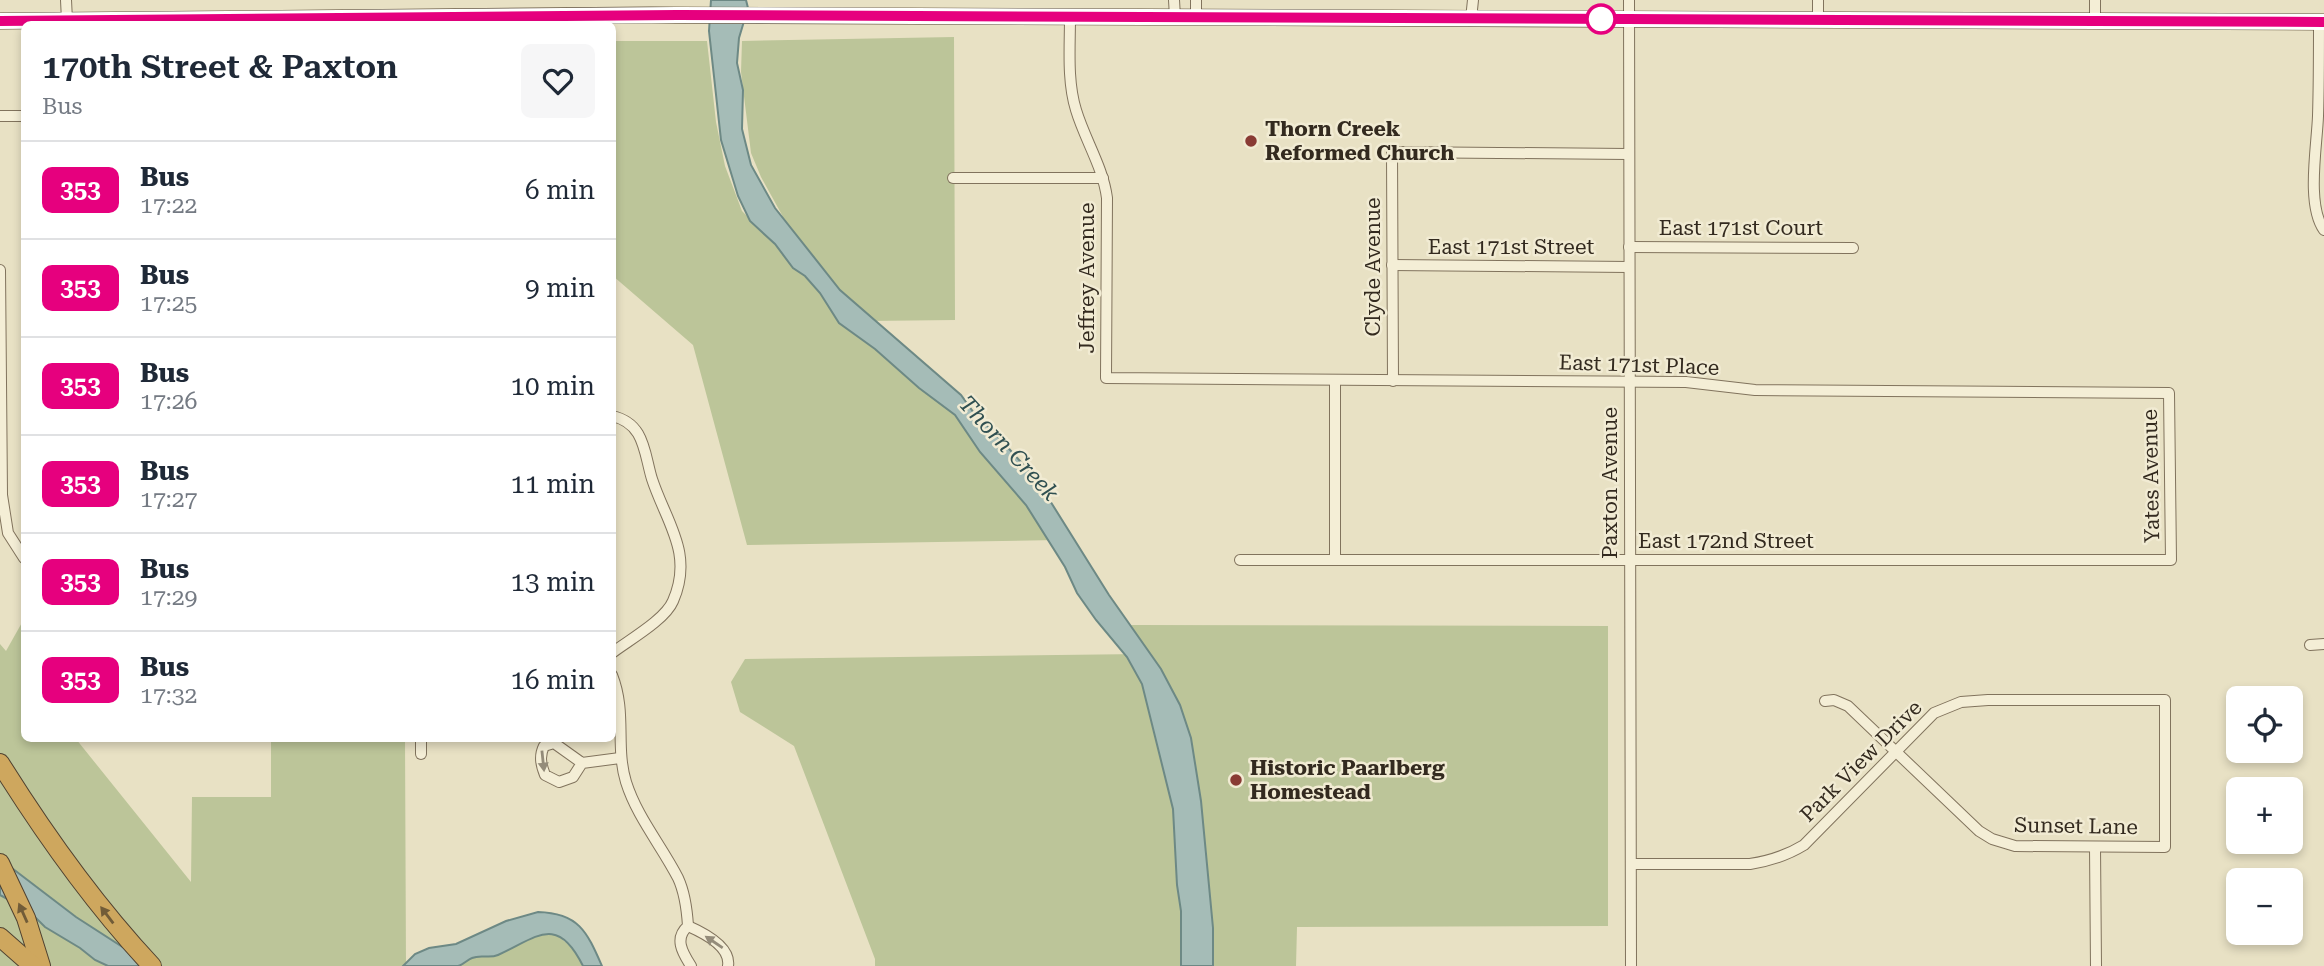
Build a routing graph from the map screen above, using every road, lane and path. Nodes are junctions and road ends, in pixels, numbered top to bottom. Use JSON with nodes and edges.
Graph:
{"nodes":[{"id":1,"x":66,"y":0,"type":"edge"},
{"id":2,"x":1174,"y":0,"type":"edge"},
{"id":3,"x":1196,"y":0,"type":"edge"},
{"id":4,"x":1473,"y":0,"type":"edge"},
{"id":5,"x":1629,"y":0,"type":"edge"},
{"id":6,"x":1818,"y":0,"type":"edge"},
{"id":7,"x":2095,"y":0,"type":"edge"},
{"id":8,"x":1070,"y":17,"type":"junction"},
{"id":9,"x":1175,"y":17,"type":"junction"},
{"id":10,"x":1196,"y":17,"type":"junction"},
{"id":11,"x":1471,"y":19,"type":"junction"},
{"id":12,"x":68,"y":20,"type":"junction"},
{"id":13,"x":414,"y":20,"type":"edge"},
{"id":14,"x":1629,"y":20,"type":"junction"},
{"id":15,"x":0,"y":21,"type":"edge"},
{"id":16,"x":102,"y":21,"type":"edge"},
{"id":17,"x":273,"y":21,"type":"edge"},
{"id":18,"x":1818,"y":21,"type":"junction"},
{"id":19,"x":2095,"y":22,"type":"junction"},
{"id":20,"x":2321,"y":22,"type":"edge"},
{"id":21,"x":21,"y":116,"type":"edge"},
{"id":22,"x":0,"y":117,"type":"edge"},
{"id":23,"x":2321,"y":127,"type":"edge"},
{"id":24,"x":1628,"y":154,"type":"junction"},
{"id":25,"x":953,"y":178,"type":"dead end"},
{"id":26,"x":1103,"y":178,"type":"junction"},
{"id":27,"x":2324,"y":230,"type":"edge"},
{"id":28,"x":1629,"y":247,"type":"junction"},
{"id":29,"x":1853,"y":248,"type":"dead end"},
{"id":30,"x":1392,"y":265,"type":"junction"},
{"id":31,"x":1629,"y":267,"type":"junction"},
{"id":32,"x":0,"y":270,"type":"edge"},
{"id":33,"x":1106,"y":378,"type":"joint"},
{"id":34,"x":1335,"y":381,"type":"junction"},
{"id":35,"x":1393,"y":381,"type":"junction"},
{"id":36,"x":1630,"y":382,"type":"junction"},
{"id":37,"x":2169,"y":393,"type":"joint"},
{"id":38,"x":616,"y":417,"type":"edge"},
{"id":39,"x":21,"y":553,"type":"edge"},
{"id":40,"x":1335,"y":559,"type":"junction"},
{"id":41,"x":1240,"y":560,"type":"dead end"},
{"id":42,"x":1629,"y":560,"type":"junction"},
{"id":43,"x":2171,"y":560,"type":"joint"},
{"id":44,"x":2310,"y":645,"type":"dead end"},
{"id":45,"x":2324,"y":645,"type":"edge"},
{"id":46,"x":616,"y":650,"type":"edge"},
{"id":47,"x":616,"y":688,"type":"edge"},
{"id":48,"x":1825,"y":701,"type":"dead end"},
{"id":49,"x":421,"y":742,"type":"edge"},
{"id":50,"x":1895,"y":751,"type":"junction"},
{"id":51,"x":421,"y":754,"type":"dead end"},
{"id":52,"x":621,"y":758,"type":"junction"},
{"id":53,"x":0,"y":763,"type":"edge"},
{"id":54,"x":582,"y":764,"type":"junction"},
{"id":55,"x":2095,"y":847,"type":"junction"},
{"id":56,"x":2165,"y":847,"type":"joint"},
{"id":57,"x":0,"y":863,"type":"edge"},
{"id":58,"x":1631,"y":864,"type":"junction"},
{"id":59,"x":688,"y":926,"type":"junction"},
{"id":60,"x":0,"y":937,"type":"edge"},
{"id":61,"x":33,"y":966,"type":"edge"},
{"id":62,"x":41,"y":966,"type":"edge"},
{"id":63,"x":152,"y":966,"type":"edge"},
{"id":64,"x":691,"y":966,"type":"edge"},
{"id":65,"x":728,"y":966,"type":"edge"},
{"id":66,"x":1631,"y":966,"type":"edge"},
{"id":67,"x":2096,"y":966,"type":"edge"}],
"edges":[{"from":1,"to":12,"type":"street"},
{"from":2,"to":9,"type":"street"},
{"from":3,"to":10,"type":"street"},
{"from":4,"to":11,"type":"street"},
{"from":5,"to":14,"type":"street","name":"Paxton Avenue"},
{"from":6,"to":18,"type":"street"},
{"from":7,"to":19,"type":"street"},
{"from":8,"to":9,"type":"street"},
{"from":8,"to":13,"type":"street"},
{"from":8,"to":26,"type":"street","name":"Jeffrey Avenue"},
{"from":9,"to":10,"type":"street"},
{"from":10,"to":11,"type":"street"},
{"from":11,"to":14,"type":"street"},
{"from":12,"to":15,"type":"street"},
{"from":12,"to":16,"type":"street"},
{"from":13,"to":17,"type":"street"},
{"from":14,"to":18,"type":"street"},
{"from":14,"to":24,"type":"street","name":"Paxton Avenue"},
{"from":18,"to":19,"type":"street"},
{"from":19,"to":20,"type":"street"},
{"from":20,"to":23,"type":"street"},
{"from":21,"to":22,"type":"street"},
{"from":23,"to":27,"type":"street"},
{"from":24,"to":28,"type":"street","name":"Paxton Avenue"},
{"from":24,"to":30,"type":"street","name":"Clyde Avenue"},
{"from":25,"to":26,"type":"street"},
{"from":26,"to":33,"type":"street","name":"Jeffrey Avenue"},
{"from":28,"to":29,"type":"street","name":"East 171st Court"},
{"from":28,"to":31,"type":"street","name":"Paxton Avenue"},
{"from":30,"to":31,"type":"street","name":"East 171st Street"},
{"from":30,"to":35,"type":"street","name":"Clyde Avenue"},
{"from":31,"to":36,"type":"street","name":"Paxton Avenue"},
{"from":32,"to":39,"type":"street"},
{"from":33,"to":34,"type":"street","name":"East 171st Place"},
{"from":34,"to":35,"type":"street","name":"East 171st Place"},
{"from":34,"to":40,"type":"street"},
{"from":35,"to":36,"type":"street","name":"East 171st Place"},
{"from":36,"to":37,"type":"street","name":"East 171st Place"},
{"from":36,"to":42,"type":"street","name":"Paxton Avenue"},
{"from":37,"to":43,"type":"street","name":"Yates Avenue"},
{"from":38,"to":46,"type":"street"},
{"from":40,"to":41,"type":"street","name":"East 172nd Street"},
{"from":40,"to":42,"type":"street","name":"East 172nd Street"},
{"from":42,"to":43,"type":"street","name":"East 172nd Street"},
{"from":42,"to":58,"type":"street","name":"Paxton Avenue"},
{"from":44,"to":45,"type":"street"},
{"from":47,"to":52,"type":"street"},
{"from":48,"to":50,"type":"street","name":"Sunset Lane"},
{"from":49,"to":51,"type":"street"},
{"from":50,"to":55,"type":"street","name":"Sunset Lane"},
{"from":50,"to":56,"type":"street","name":"Park View Drive"},
{"from":50,"to":58,"type":"street","name":"Park View Drive"},
{"from":52,"to":54,"type":"street"},
{"from":52,"to":59,"type":"street"},
{"from":63,"to":53,"type":"highway","one_way":true},
{"from":54,"to":54,"type":"street","one_way":true},
{"from":55,"to":56,"type":"street","name":"Sunset Lane"},
{"from":55,"to":67,"type":"street"},
{"from":62,"to":57,"type":"highway","one_way":true},
{"from":58,"to":66,"type":"street","name":"Paxton Avenue"},
{"from":59,"to":64,"type":"street"},
{"from":65,"to":59,"type":"street","one_way":true},
{"from":60,"to":61,"type":"highway"}]}
